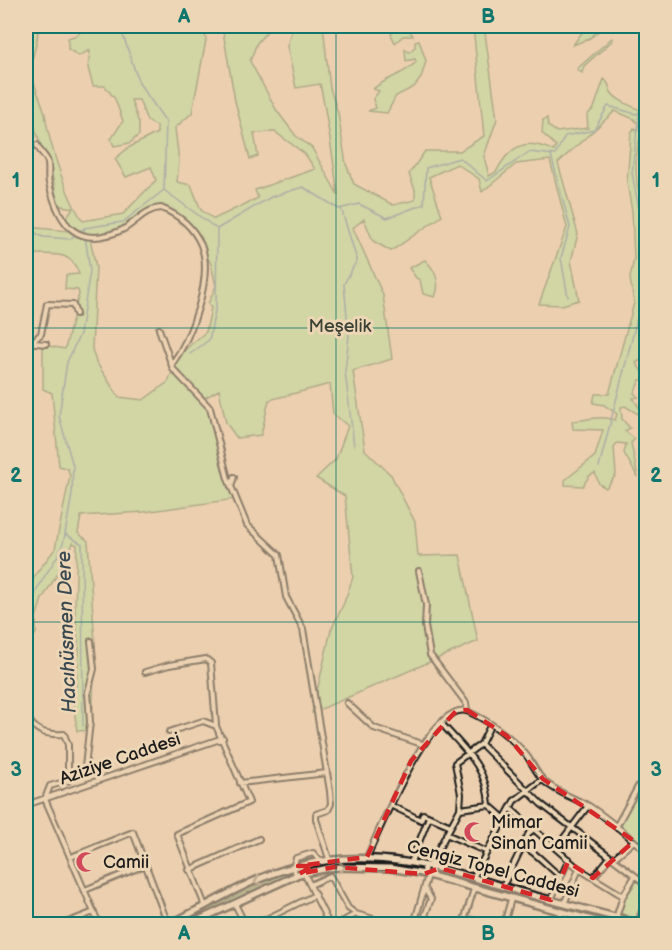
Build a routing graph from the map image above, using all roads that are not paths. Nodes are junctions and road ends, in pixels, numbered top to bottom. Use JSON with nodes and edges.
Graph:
{"nodes":[{"id":1,"x":37,"y":145,"type":"dead end"},
{"id":2,"x":76,"y":314,"type":"dead end"},
{"id":3,"x":159,"y":329,"type":"dead end"},
{"id":4,"x":26,"y":342,"type":"edge"},
{"id":5,"x":32,"y":342,"type":"junction"},
{"id":6,"x":46,"y":344,"type":"dead end"},
{"id":7,"x":172,"y":364,"type":"junction"},
{"id":8,"x":234,"y":477,"type":"dead end"},
{"id":9,"x":230,"y":487,"type":"junction"},
{"id":10,"x":419,"y":570,"type":"dead end"},
{"id":11,"x":91,"y":641,"type":"dead end"},
{"id":12,"x":145,"y":672,"type":"dead end"},
{"id":13,"x":347,"y":703,"type":"dead end"},
{"id":14,"x":467,"y":710,"type":"junction"},
{"id":15,"x":26,"y":714,"type":"edge"},
{"id":16,"x":441,"y":723,"type":"junction"},
{"id":17,"x":216,"y":726,"type":"junction"},
{"id":18,"x":490,"y":726,"type":"junction"},
{"id":19,"x":169,"y":732,"type":"dead end"},
{"id":20,"x":223,"y":738,"type":"junction"},
{"id":21,"x":422,"y":744,"type":"junction"},
{"id":22,"x":481,"y":744,"type":"junction"},
{"id":23,"x":469,"y":753,"type":"junction"},
{"id":24,"x":327,"y":773,"type":"junction"},
{"id":25,"x":646,"y":778,"type":"edge"},
{"id":26,"x":543,"y":779,"type":"junction"},
{"id":27,"x":68,"y":781,"type":"junction"},
{"id":28,"x":240,"y":783,"type":"junction"},
{"id":29,"x":527,"y":790,"type":"junction"},
{"id":30,"x":45,"y":799,"type":"junction"},
{"id":31,"x":489,"y":805,"type":"junction"},
{"id":32,"x":26,"y":806,"type":"edge"},
{"id":33,"x":392,"y":806,"type":"junction"},
{"id":34,"x":588,"y":806,"type":"junction"},
{"id":35,"x":511,"y":808,"type":"junction"},
{"id":36,"x":460,"y":809,"type":"junction"},
{"id":37,"x":429,"y":817,"type":"junction"},
{"id":38,"x":505,"y":819,"type":"junction"},
{"id":39,"x":451,"y":826,"type":"junction"},
{"id":40,"x":574,"y":827,"type":"junction"},
{"id":41,"x":616,"y":827,"type":"junction"},
{"id":42,"x":534,"y":829,"type":"junction"},
{"id":43,"x":447,"y":834,"type":"junction"},
{"id":44,"x":259,"y":839,"type":"dead end"},
{"id":45,"x":634,"y":841,"type":"junction"},
{"id":46,"x":523,"y":846,"type":"junction"},
{"id":47,"x":556,"y":848,"type":"junction"},
{"id":48,"x":646,"y":851,"type":"edge"},
{"id":49,"x":487,"y":852,"type":"junction"},
{"id":50,"x":71,"y":857,"type":"junction"},
{"id":51,"x":367,"y":857,"type":"junction"},
{"id":52,"x":612,"y":858,"type":"junction"},
{"id":53,"x":569,"y":859,"type":"junction"},
{"id":54,"x":329,"y":860,"type":"junction"},
{"id":55,"x":411,"y":862,"type":"junction"},
{"id":56,"x":145,"y":865,"type":"junction"},
{"id":57,"x":295,"y":866,"type":"junction"},
{"id":58,"x":430,"y":866,"type":"junction"},
{"id":59,"x":579,"y":869,"type":"junction"},
{"id":60,"x":189,"y":870,"type":"junction"},
{"id":61,"x":302,"y":874,"type":"junction"},
{"id":62,"x":427,"y":874,"type":"junction"},
{"id":63,"x":560,"y":876,"type":"junction"},
{"id":64,"x":635,"y":876,"type":"junction"},
{"id":65,"x":473,"y":878,"type":"junction"},
{"id":66,"x":593,"y":878,"type":"junction"},
{"id":67,"x":646,"y":884,"type":"edge"},
{"id":68,"x":310,"y":885,"type":"junction"},
{"id":69,"x":503,"y":886,"type":"junction"},
{"id":70,"x":474,"y":889,"type":"junction"},
{"id":71,"x":85,"y":890,"type":"junction"},
{"id":72,"x":425,"y":890,"type":"junction"},
{"id":73,"x":315,"y":895,"type":"junction"},
{"id":74,"x":623,"y":896,"type":"junction"},
{"id":75,"x":511,"y":899,"type":"junction"},
{"id":76,"x":551,"y":900,"type":"junction"},
{"id":77,"x":646,"y":901,"type":"edge"},
{"id":78,"x":235,"y":903,"type":"junction"},
{"id":79,"x":564,"y":904,"type":"junction"},
{"id":80,"x":205,"y":907,"type":"junction"},
{"id":81,"x":93,"y":912,"type":"junction"},
{"id":82,"x":562,"y":912,"type":"junction"},
{"id":83,"x":356,"y":914,"type":"junction"},
{"id":84,"x":465,"y":918,"type":"junction"},
{"id":85,"x":616,"y":918,"type":"junction"},
{"id":86,"x":479,"y":923,"type":"edge"},
{"id":87,"x":639,"y":923,"type":"edge"},
{"id":88,"x":63,"y":924,"type":"edge"},
{"id":89,"x":99,"y":924,"type":"edge"},
{"id":90,"x":169,"y":924,"type":"edge"},
{"id":91,"x":190,"y":924,"type":"edge"},
{"id":92,"x":245,"y":924,"type":"edge"},
{"id":93,"x":256,"y":924,"type":"edge"},
{"id":94,"x":329,"y":924,"type":"edge"},
{"id":95,"x":338,"y":924,"type":"edge"},
{"id":96,"x":391,"y":924,"type":"edge"},
{"id":97,"x":414,"y":924,"type":"edge"},
{"id":98,"x":422,"y":924,"type":"edge"},
{"id":99,"x":464,"y":924,"type":"edge"},
{"id":100,"x":487,"y":924,"type":"edge"},
{"id":101,"x":504,"y":924,"type":"edge"},
{"id":102,"x":558,"y":924,"type":"edge"},
{"id":103,"x":607,"y":924,"type":"edge"}],
"edges":[{"from":1,"to":7,"type":"street"},
{"from":2,"to":5,"type":"street"},
{"from":3,"to":7,"type":"street"},
{"from":4,"to":5,"type":"street"},
{"from":5,"to":6,"type":"street"},
{"from":7,"to":9,"type":"street"},
{"from":8,"to":9,"type":"street"},
{"from":9,"to":24,"type":"street"},
{"from":10,"to":14,"type":"street"},
{"from":11,"to":27,"type":"street"},
{"from":12,"to":17,"type":"street"},
{"from":13,"to":21,"type":"street"},
{"from":14,"to":16,"type":"street"},
{"from":14,"to":18,"type":"street"},
{"from":15,"to":27,"type":"street"},
{"from":16,"to":21,"type":"street"},
{"from":16,"to":23,"type":"street"},
{"from":17,"to":19,"type":"street"},
{"from":17,"to":20,"type":"street"},
{"from":18,"to":22,"type":"street"},
{"from":18,"to":26,"type":"street"},
{"from":20,"to":28,"type":"street"},
{"from":20,"to":30,"type":"street","name":"Aziziye Caddesi"},
{"from":21,"to":33,"type":"street"},
{"from":22,"to":23,"type":"street"},
{"from":22,"to":29,"type":"street"},
{"from":23,"to":31,"type":"street"},
{"from":23,"to":36,"type":"street"},
{"from":24,"to":28,"type":"street"},
{"from":24,"to":54,"type":"street"},
{"from":25,"to":41,"type":"street"},
{"from":26,"to":29,"type":"street"},
{"from":26,"to":34,"type":"street"},
{"from":27,"to":30,"type":"street"},
{"from":28,"to":60,"type":"street"},
{"from":29,"to":35,"type":"street"},
{"from":29,"to":40,"type":"street"},
{"from":30,"to":32,"type":"street","name":"Aziziye Caddesi"},
{"from":30,"to":50,"type":"street"},
{"from":31,"to":36,"type":"street"},
{"from":31,"to":38,"type":"street"},
{"from":33,"to":37,"type":"street"},
{"from":33,"to":51,"type":"street"},
{"from":34,"to":40,"type":"street"},
{"from":34,"to":41,"type":"street"},
{"from":35,"to":38,"type":"street"},
{"from":35,"to":42,"type":"street"},
{"from":36,"to":39,"type":"street"},
{"from":37,"to":39,"type":"street"},
{"from":37,"to":55,"type":"street"},
{"from":38,"to":49,"type":"street"},
{"from":39,"to":43,"type":"street"},
{"from":40,"to":47,"type":"street"},
{"from":40,"to":52,"type":"street"},
{"from":41,"to":45,"type":"street"},
{"from":42,"to":46,"type":"street"},
{"from":42,"to":47,"type":"street"},
{"from":43,"to":49,"type":"street"},
{"from":43,"to":58,"type":"street"},
{"from":44,"to":60,"type":"street"},
{"from":45,"to":48,"type":"street"},
{"from":45,"to":52,"type":"street"},
{"from":46,"to":63,"type":"street"},
{"from":46,"to":69,"type":"street"},
{"from":47,"to":53,"type":"street"},
{"from":49,"to":65,"type":"street"},
{"from":50,"to":56,"type":"street"},
{"from":50,"to":71,"type":"street"},
{"from":51,"to":54,"type":"main road","name":"Cengiz Topel Caddesi"},
{"from":51,"to":55,"type":"main road","name":"Cengiz Topel Caddesi"},
{"from":52,"to":64,"type":"street"},
{"from":52,"to":66,"type":"street"},
{"from":53,"to":59,"type":"street"},
{"from":53,"to":63,"type":"street"},
{"from":54,"to":57,"type":"main road","name":"Cengiz Topel Caddesi"},
{"from":55,"to":58,"type":"main road","name":"Cengiz Topel Caddesi"},
{"from":56,"to":71,"type":"street"},
{"from":56,"to":90,"type":"street"},
{"from":57,"to":61,"type":"street"},
{"from":57,"to":80,"type":"main road","name":"Cengiz Topel Caddesi","one_way":true},
{"from":58,"to":62,"type":"street"},
{"from":58,"to":65,"type":"main road","name":"Cengiz Topel Caddesi"},
{"from":59,"to":66,"type":"street"},
{"from":59,"to":79,"type":"street"},
{"from":60,"to":80,"type":"street"},
{"from":61,"to":62,"type":"main road","name":"Cengiz Topel Caddesi","one_way":true},
{"from":61,"to":68,"type":"street"},
{"from":61,"to":78,"type":"main road","name":"Cengiz Topel Caddesi"},
{"from":62,"to":70,"type":"main road","name":"Cengiz Topel Caddesi"},
{"from":62,"to":72,"type":"street"},
{"from":63,"to":76,"type":"street"},
{"from":64,"to":67,"type":"street"},
{"from":64,"to":74,"type":"street"},
{"from":65,"to":69,"type":"main road","name":"Cengiz Topel Caddesi"},
{"from":66,"to":74,"type":"street"},
{"from":68,"to":73,"type":"street"},
{"from":68,"to":83,"type":"street"},
{"from":69,"to":76,"type":"main road","name":"Cengiz Topel Caddesi"},
{"from":70,"to":75,"type":"main road","name":"Cengiz Topel Caddesi"},
{"from":70,"to":84,"type":"street"},
{"from":71,"to":81,"type":"street"},
{"from":72,"to":97,"type":"street"},
{"from":72,"to":98,"type":"street"},
{"from":73,"to":93,"type":"street"},
{"from":73,"to":94,"type":"street"},
{"from":74,"to":85,"type":"street"},
{"from":75,"to":82,"type":"main road","name":"Cengiz Topel Caddesi"},
{"from":75,"to":101,"type":"street"},
{"from":76,"to":79,"type":"main road","name":"Cengiz Topel Caddesi"},
{"from":77,"to":87,"type":"street"},
{"from":78,"to":91,"type":"main road","name":"Cengiz Topel Caddesi"},
{"from":78,"to":92,"type":"street"},
{"from":79,"to":85,"type":"main road","name":"Cengiz Topel Caddesi"},
{"from":80,"to":90,"type":"main road","name":"Cengiz Topel Caddesi"},
{"from":81,"to":88,"type":"street"},
{"from":81,"to":89,"type":"street"},
{"from":82,"to":102,"type":"street"},
{"from":82,"to":103,"type":"main road","name":"Cengiz Topel Caddesi"},
{"from":83,"to":95,"type":"street"},
{"from":83,"to":96,"type":"street"},
{"from":84,"to":86,"type":"street"},
{"from":84,"to":99,"type":"street"},
{"from":85,"to":87,"type":"main road","name":"Cengiz Topel Caddesi"},
{"from":86,"to":100,"type":"street"}]}
